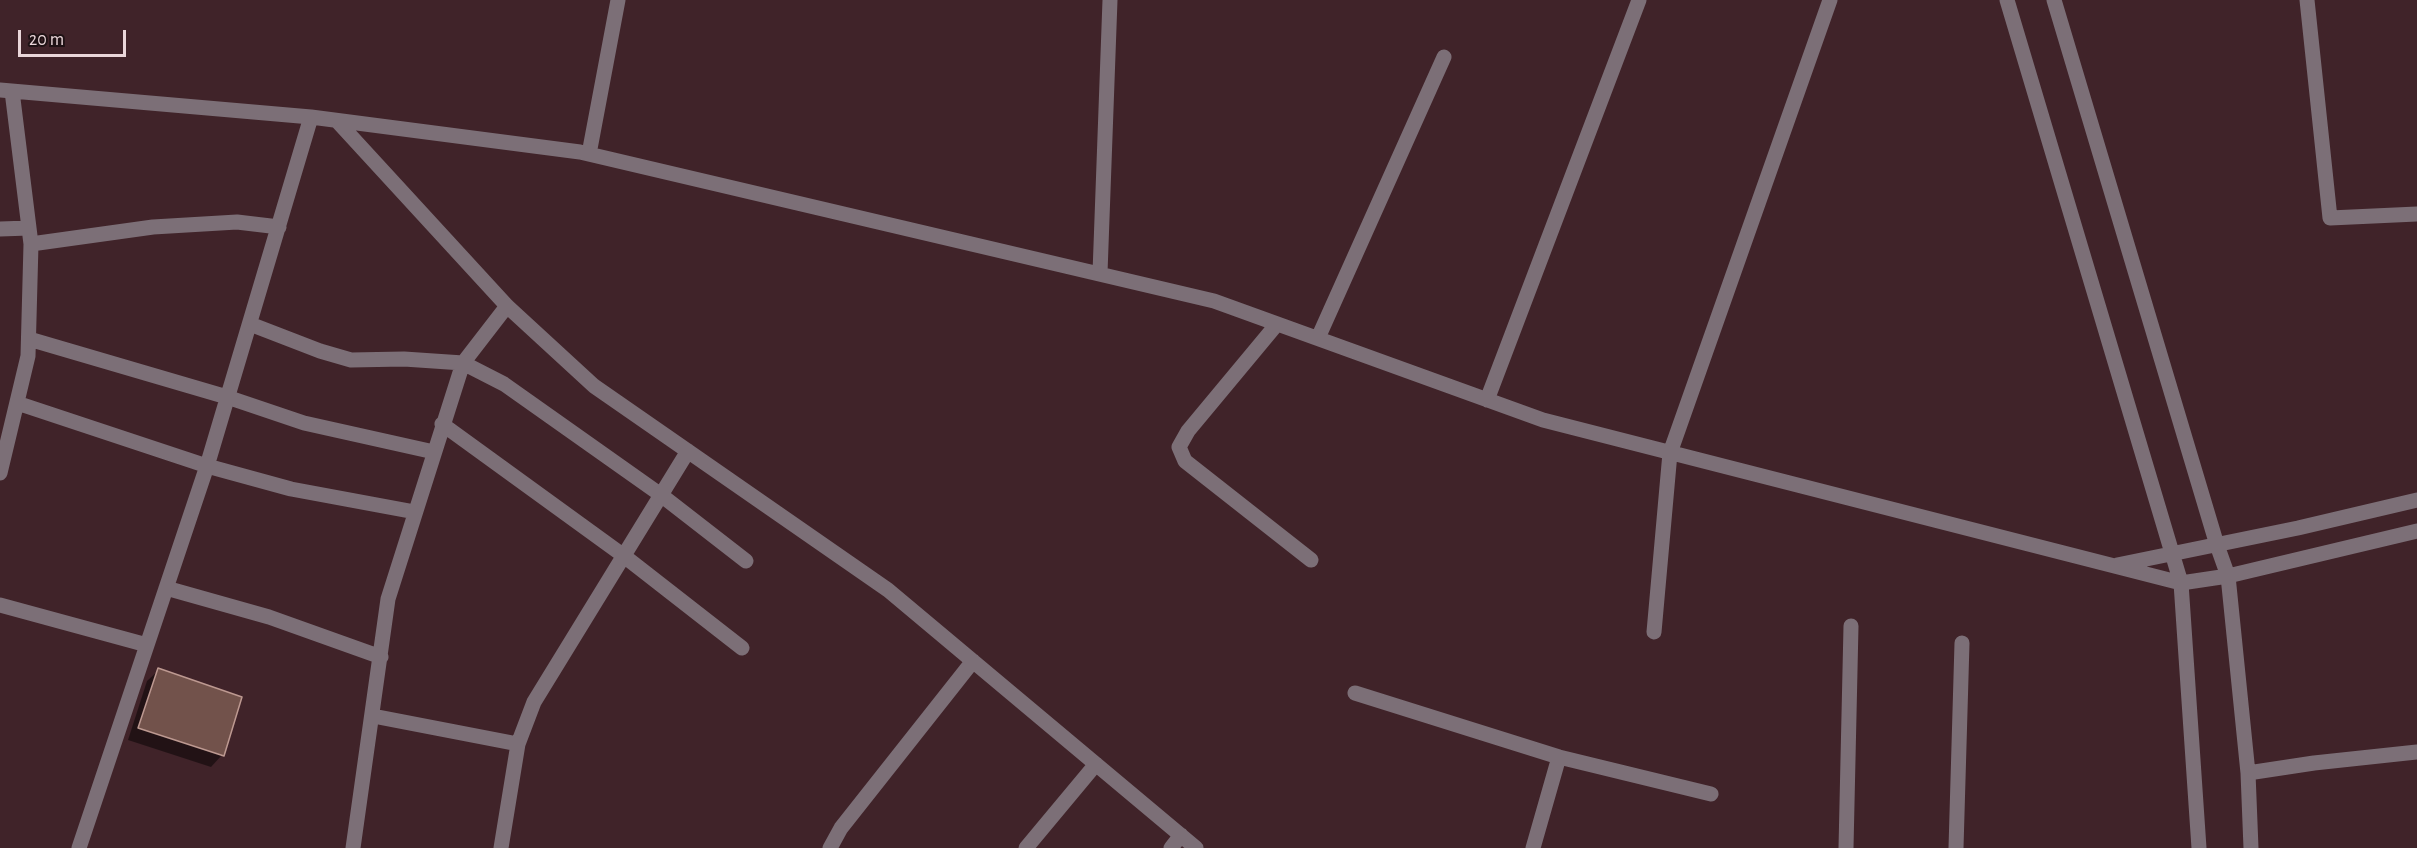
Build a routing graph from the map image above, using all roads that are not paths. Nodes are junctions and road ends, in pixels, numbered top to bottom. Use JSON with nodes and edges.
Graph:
{"nodes":[{"id":1,"x":618,"y":0,"type":"edge"},
{"id":2,"x":1110,"y":0,"type":"edge"},
{"id":3,"x":1639,"y":0,"type":"edge"},
{"id":4,"x":1830,"y":0,"type":"edge"},
{"id":5,"x":2007,"y":0,"type":"edge"},
{"id":6,"x":2054,"y":0,"type":"edge"},
{"id":7,"x":2307,"y":0,"type":"edge"},
{"id":8,"x":1443,"y":57,"type":"dead end"},
{"id":9,"x":6,"y":90,"type":"edge"},
{"id":10,"x":311,"y":117,"type":"junction"},
{"id":11,"x":338,"y":122,"type":"junction"},
{"id":12,"x":589,"y":154,"type":"junction"},
{"id":13,"x":2417,"y":214,"type":"edge"},
{"id":14,"x":279,"y":227,"type":"junction"},
{"id":15,"x":29,"y":228,"type":"junction"},
{"id":16,"x":0,"y":229,"type":"edge"},
{"id":17,"x":31,"y":244,"type":"junction"},
{"id":18,"x":1100,"y":273,"type":"junction"},
{"id":19,"x":507,"y":306,"type":"junction"},
{"id":20,"x":250,"y":324,"type":"junction"},
{"id":21,"x":1277,"y":324,"type":"junction"},
{"id":22,"x":1318,"y":338,"type":"junction"},
{"id":23,"x":29,"y":339,"type":"junction"},
{"id":24,"x":463,"y":363,"type":"junction"},
{"id":25,"x":227,"y":397,"type":"junction"},
{"id":26,"x":1486,"y":400,"type":"junction"},
{"id":27,"x":17,"y":403,"type":"junction"},
{"id":28,"x":442,"y":424,"type":"junction"},
{"id":29,"x":688,"y":451,"type":"junction"},
{"id":30,"x":434,"y":452,"type":"junction"},
{"id":31,"x":1670,"y":453,"type":"junction"},
{"id":32,"x":207,"y":466,"type":"junction"},
{"id":33,"x":0,"y":473,"type":"edge"},
{"id":34,"x":661,"y":495,"type":"junction"},
{"id":35,"x":2417,"y":500,"type":"edge"},
{"id":36,"x":415,"y":512,"type":"junction"},
{"id":37,"x":2417,"y":531,"type":"edge"},
{"id":38,"x":2217,"y":545,"type":"junction"},
{"id":39,"x":2173,"y":554,"type":"junction"},
{"id":40,"x":624,"y":556,"type":"junction"},
{"id":41,"x":1311,"y":560,"type":"dead end"},
{"id":42,"x":747,"y":561,"type":"dead end"},
{"id":43,"x":2114,"y":566,"type":"junction"},
{"id":44,"x":2228,"y":576,"type":"junction"},
{"id":45,"x":2181,"y":584,"type":"junction"},
{"id":46,"x":166,"y":588,"type":"junction"},
{"id":47,"x":0,"y":605,"type":"edge"},
{"id":48,"x":1851,"y":626,"type":"dead end"},
{"id":49,"x":1654,"y":632,"type":"dead end"},
{"id":50,"x":1962,"y":643,"type":"dead end"},
{"id":51,"x":147,"y":645,"type":"junction"},
{"id":52,"x":742,"y":648,"type":"dead end"},
{"id":53,"x":381,"y":657,"type":"junction"},
{"id":54,"x":973,"y":661,"type":"junction"},
{"id":55,"x":1355,"y":693,"type":"dead end"},
{"id":56,"x":373,"y":716,"type":"junction"},
{"id":57,"x":518,"y":744,"type":"junction"},
{"id":58,"x":2417,"y":752,"type":"edge"},
{"id":59,"x":1559,"y":757,"type":"junction"},
{"id":60,"x":1096,"y":764,"type":"junction"},
{"id":61,"x":2247,"y":773,"type":"junction"},
{"id":62,"x":1711,"y":794,"type":"dead end"},
{"id":63,"x":1180,"y":835,"type":"junction"},
{"id":64,"x":79,"y":848,"type":"edge"},
{"id":65,"x":353,"y":848,"type":"edge"},
{"id":66,"x":501,"y":848,"type":"edge"},
{"id":67,"x":830,"y":848,"type":"edge"},
{"id":68,"x":1026,"y":848,"type":"edge"},
{"id":69,"x":1171,"y":848,"type":"edge"},
{"id":70,"x":1196,"y":848,"type":"edge"},
{"id":71,"x":1533,"y":848,"type":"edge"},
{"id":72,"x":1846,"y":848,"type":"edge"},
{"id":73,"x":1956,"y":848,"type":"edge"},
{"id":74,"x":2199,"y":848,"type":"edge"},
{"id":75,"x":2251,"y":848,"type":"edge"}],
"edges":[{"from":1,"to":12,"type":"street"},
{"from":2,"to":18,"type":"street"},
{"from":3,"to":26,"type":"street"},
{"from":4,"to":31,"type":"street"},
{"from":5,"to":39,"type":"street"},
{"from":6,"to":38,"type":"street"},
{"from":7,"to":13,"type":"street"},
{"from":8,"to":22,"type":"street"},
{"from":9,"to":10,"type":"street"},
{"from":9,"to":15,"type":"street"},
{"from":10,"to":11,"type":"street"},
{"from":10,"to":14,"type":"street"},
{"from":11,"to":12,"type":"street"},
{"from":11,"to":19,"type":"street"},
{"from":12,"to":18,"type":"street"},
{"from":14,"to":17,"type":"street"},
{"from":14,"to":20,"type":"street"},
{"from":15,"to":16,"type":"street"},
{"from":15,"to":17,"type":"street"},
{"from":17,"to":23,"type":"street"},
{"from":18,"to":21,"type":"street"},
{"from":19,"to":24,"type":"street"},
{"from":19,"to":29,"type":"street"},
{"from":20,"to":24,"type":"street"},
{"from":20,"to":25,"type":"street"},
{"from":21,"to":22,"type":"street"},
{"from":21,"to":41,"type":"street"},
{"from":22,"to":26,"type":"street"},
{"from":23,"to":25,"type":"street"},
{"from":23,"to":27,"type":"street"},
{"from":24,"to":28,"type":"street"},
{"from":24,"to":34,"type":"street"},
{"from":25,"to":30,"type":"street"},
{"from":25,"to":32,"type":"street"},
{"from":26,"to":31,"type":"street"},
{"from":27,"to":32,"type":"street"},
{"from":27,"to":33,"type":"street"},
{"from":28,"to":30,"type":"street"},
{"from":28,"to":40,"type":"street"},
{"from":29,"to":34,"type":"street"},
{"from":29,"to":54,"type":"street"},
{"from":30,"to":36,"type":"street"},
{"from":31,"to":43,"type":"street"},
{"from":31,"to":49,"type":"street"},
{"from":32,"to":36,"type":"street"},
{"from":32,"to":46,"type":"street"},
{"from":34,"to":40,"type":"street"},
{"from":34,"to":42,"type":"street"},
{"from":35,"to":38,"type":"street"},
{"from":36,"to":53,"type":"street"},
{"from":37,"to":44,"type":"street"},
{"from":38,"to":39,"type":"street"},
{"from":38,"to":44,"type":"street"},
{"from":39,"to":43,"type":"street"},
{"from":39,"to":45,"type":"street"},
{"from":40,"to":52,"type":"street"},
{"from":40,"to":57,"type":"street"},
{"from":43,"to":45,"type":"street"},
{"from":44,"to":45,"type":"street"},
{"from":44,"to":61,"type":"street"},
{"from":45,"to":74,"type":"street"},
{"from":46,"to":51,"type":"street"},
{"from":46,"to":53,"type":"street"},
{"from":47,"to":51,"type":"street"},
{"from":48,"to":72,"type":"street"},
{"from":50,"to":73,"type":"street"},
{"from":51,"to":64,"type":"street"},
{"from":53,"to":56,"type":"street"},
{"from":54,"to":60,"type":"street"},
{"from":54,"to":67,"type":"street"},
{"from":55,"to":59,"type":"street"},
{"from":56,"to":57,"type":"street"},
{"from":56,"to":65,"type":"street"},
{"from":57,"to":66,"type":"street"},
{"from":58,"to":61,"type":"street"},
{"from":59,"to":62,"type":"street"},
{"from":59,"to":71,"type":"street"},
{"from":60,"to":63,"type":"street"},
{"from":60,"to":68,"type":"street"},
{"from":61,"to":75,"type":"street"},
{"from":63,"to":69,"type":"street"},
{"from":63,"to":70,"type":"street"}]}
